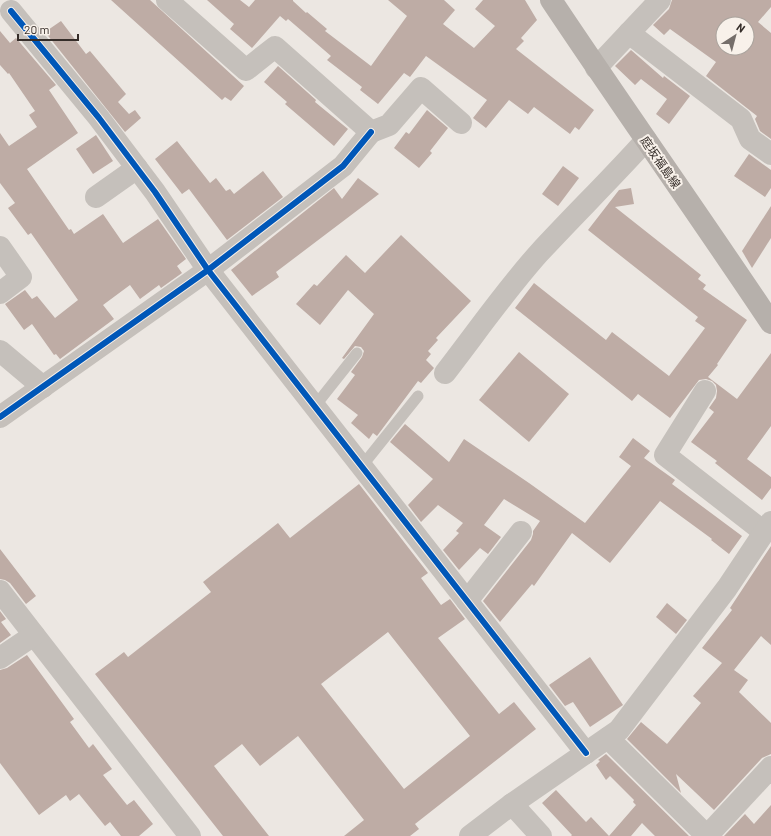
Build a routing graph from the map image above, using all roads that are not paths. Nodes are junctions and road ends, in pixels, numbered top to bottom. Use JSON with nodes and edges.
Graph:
{"nodes":[{"id":1,"x":551,"y":0,"type":"edge"},
{"id":2,"x":660,"y":0,"type":"edge"},
{"id":3,"x":175,"y":2,"type":"edge"},
{"id":4,"x":12,"y":10,"type":"edge"},
{"id":5,"x":629,"y":33,"type":"junction"},
{"id":6,"x":596,"y":68,"type":"junction"},
{"id":7,"x":461,"y":123,"type":"dead end"},
{"id":8,"x":371,"y":132,"type":"junction"},
{"id":9,"x":646,"y":140,"type":"junction"},
{"id":10,"x":771,"y":154,"type":"edge"},
{"id":11,"x":137,"y":168,"type":"junction"},
{"id":12,"x":96,"y":197,"type":"dead end"},
{"id":13,"x":0,"y":247,"type":"edge"},
{"id":14,"x":208,"y":270,"type":"junction"},
{"id":15,"x":0,"y":293,"type":"edge"},
{"id":16,"x":771,"y":323,"type":"edge"},
{"id":17,"x":0,"y":351,"type":"edge"},
{"id":18,"x":357,"y":353,"type":"dead end"},
{"id":19,"x":445,"y":373,"type":"dead end"},
{"id":20,"x":43,"y":387,"type":"junction"},
{"id":21,"x":705,"y":391,"type":"dead end"},
{"id":22,"x":418,"y":396,"type":"dead end"},
{"id":23,"x":315,"y":406,"type":"junction"},
{"id":24,"x":0,"y":417,"type":"edge"},
{"id":25,"x":362,"y":466,"type":"junction"},
{"id":26,"x":768,"y":527,"type":"edge"},
{"id":27,"x":521,"y":532,"type":"dead end"},
{"id":28,"x":0,"y":591,"type":"edge"},
{"id":29,"x":468,"y":601,"type":"junction"},
{"id":30,"x":34,"y":635,"type":"junction"},
{"id":31,"x":0,"y":658,"type":"edge"},
{"id":32,"x":608,"y":738,"type":"junction"},
{"id":33,"x":586,"y":752,"type":"junction"},
{"id":34,"x":771,"y":767,"type":"edge"},
{"id":35,"x":512,"y":804,"type":"junction"},
{"id":36,"x":190,"y":836,"type":"edge"},
{"id":37,"x":470,"y":836,"type":"edge"},
{"id":38,"x":541,"y":836,"type":"edge"},
{"id":39,"x":707,"y":836,"type":"edge"}],
"edges":[{"from":1,"to":6,"type":"main road","name":"庭坂福島線"},
{"from":2,"to":5,"type":"street"},
{"from":3,"to":8,"type":"street"},
{"from":4,"to":11,"type":"street"},
{"from":5,"to":6,"type":"street"},
{"from":5,"to":10,"type":"street"},
{"from":6,"to":9,"type":"main road","name":"庭坂福島線"},
{"from":7,"to":8,"type":"street"},
{"from":8,"to":14,"type":"street"},
{"from":9,"to":16,"type":"main road","name":"庭坂福島線"},
{"from":9,"to":19,"type":"street"},
{"from":11,"to":12,"type":"street"},
{"from":11,"to":14,"type":"street"},
{"from":13,"to":15,"type":"street"},
{"from":14,"to":20,"type":"street"},
{"from":14,"to":23,"type":"street"},
{"from":17,"to":20,"type":"street"},
{"from":18,"to":23,"type":"lane"},
{"from":20,"to":24,"type":"street"},
{"from":21,"to":26,"type":"street"},
{"from":22,"to":25,"type":"lane"},
{"from":23,"to":25,"type":"street"},
{"from":25,"to":29,"type":"street"},
{"from":26,"to":32,"type":"street"},
{"from":27,"to":29,"type":"street"},
{"from":28,"to":30,"type":"street"},
{"from":29,"to":33,"type":"street"},
{"from":30,"to":31,"type":"street"},
{"from":30,"to":36,"type":"street"},
{"from":32,"to":33,"type":"street"},
{"from":32,"to":39,"type":"street"},
{"from":33,"to":35,"type":"street"},
{"from":34,"to":39,"type":"street"},
{"from":35,"to":37,"type":"street"},
{"from":35,"to":38,"type":"street"}]}
